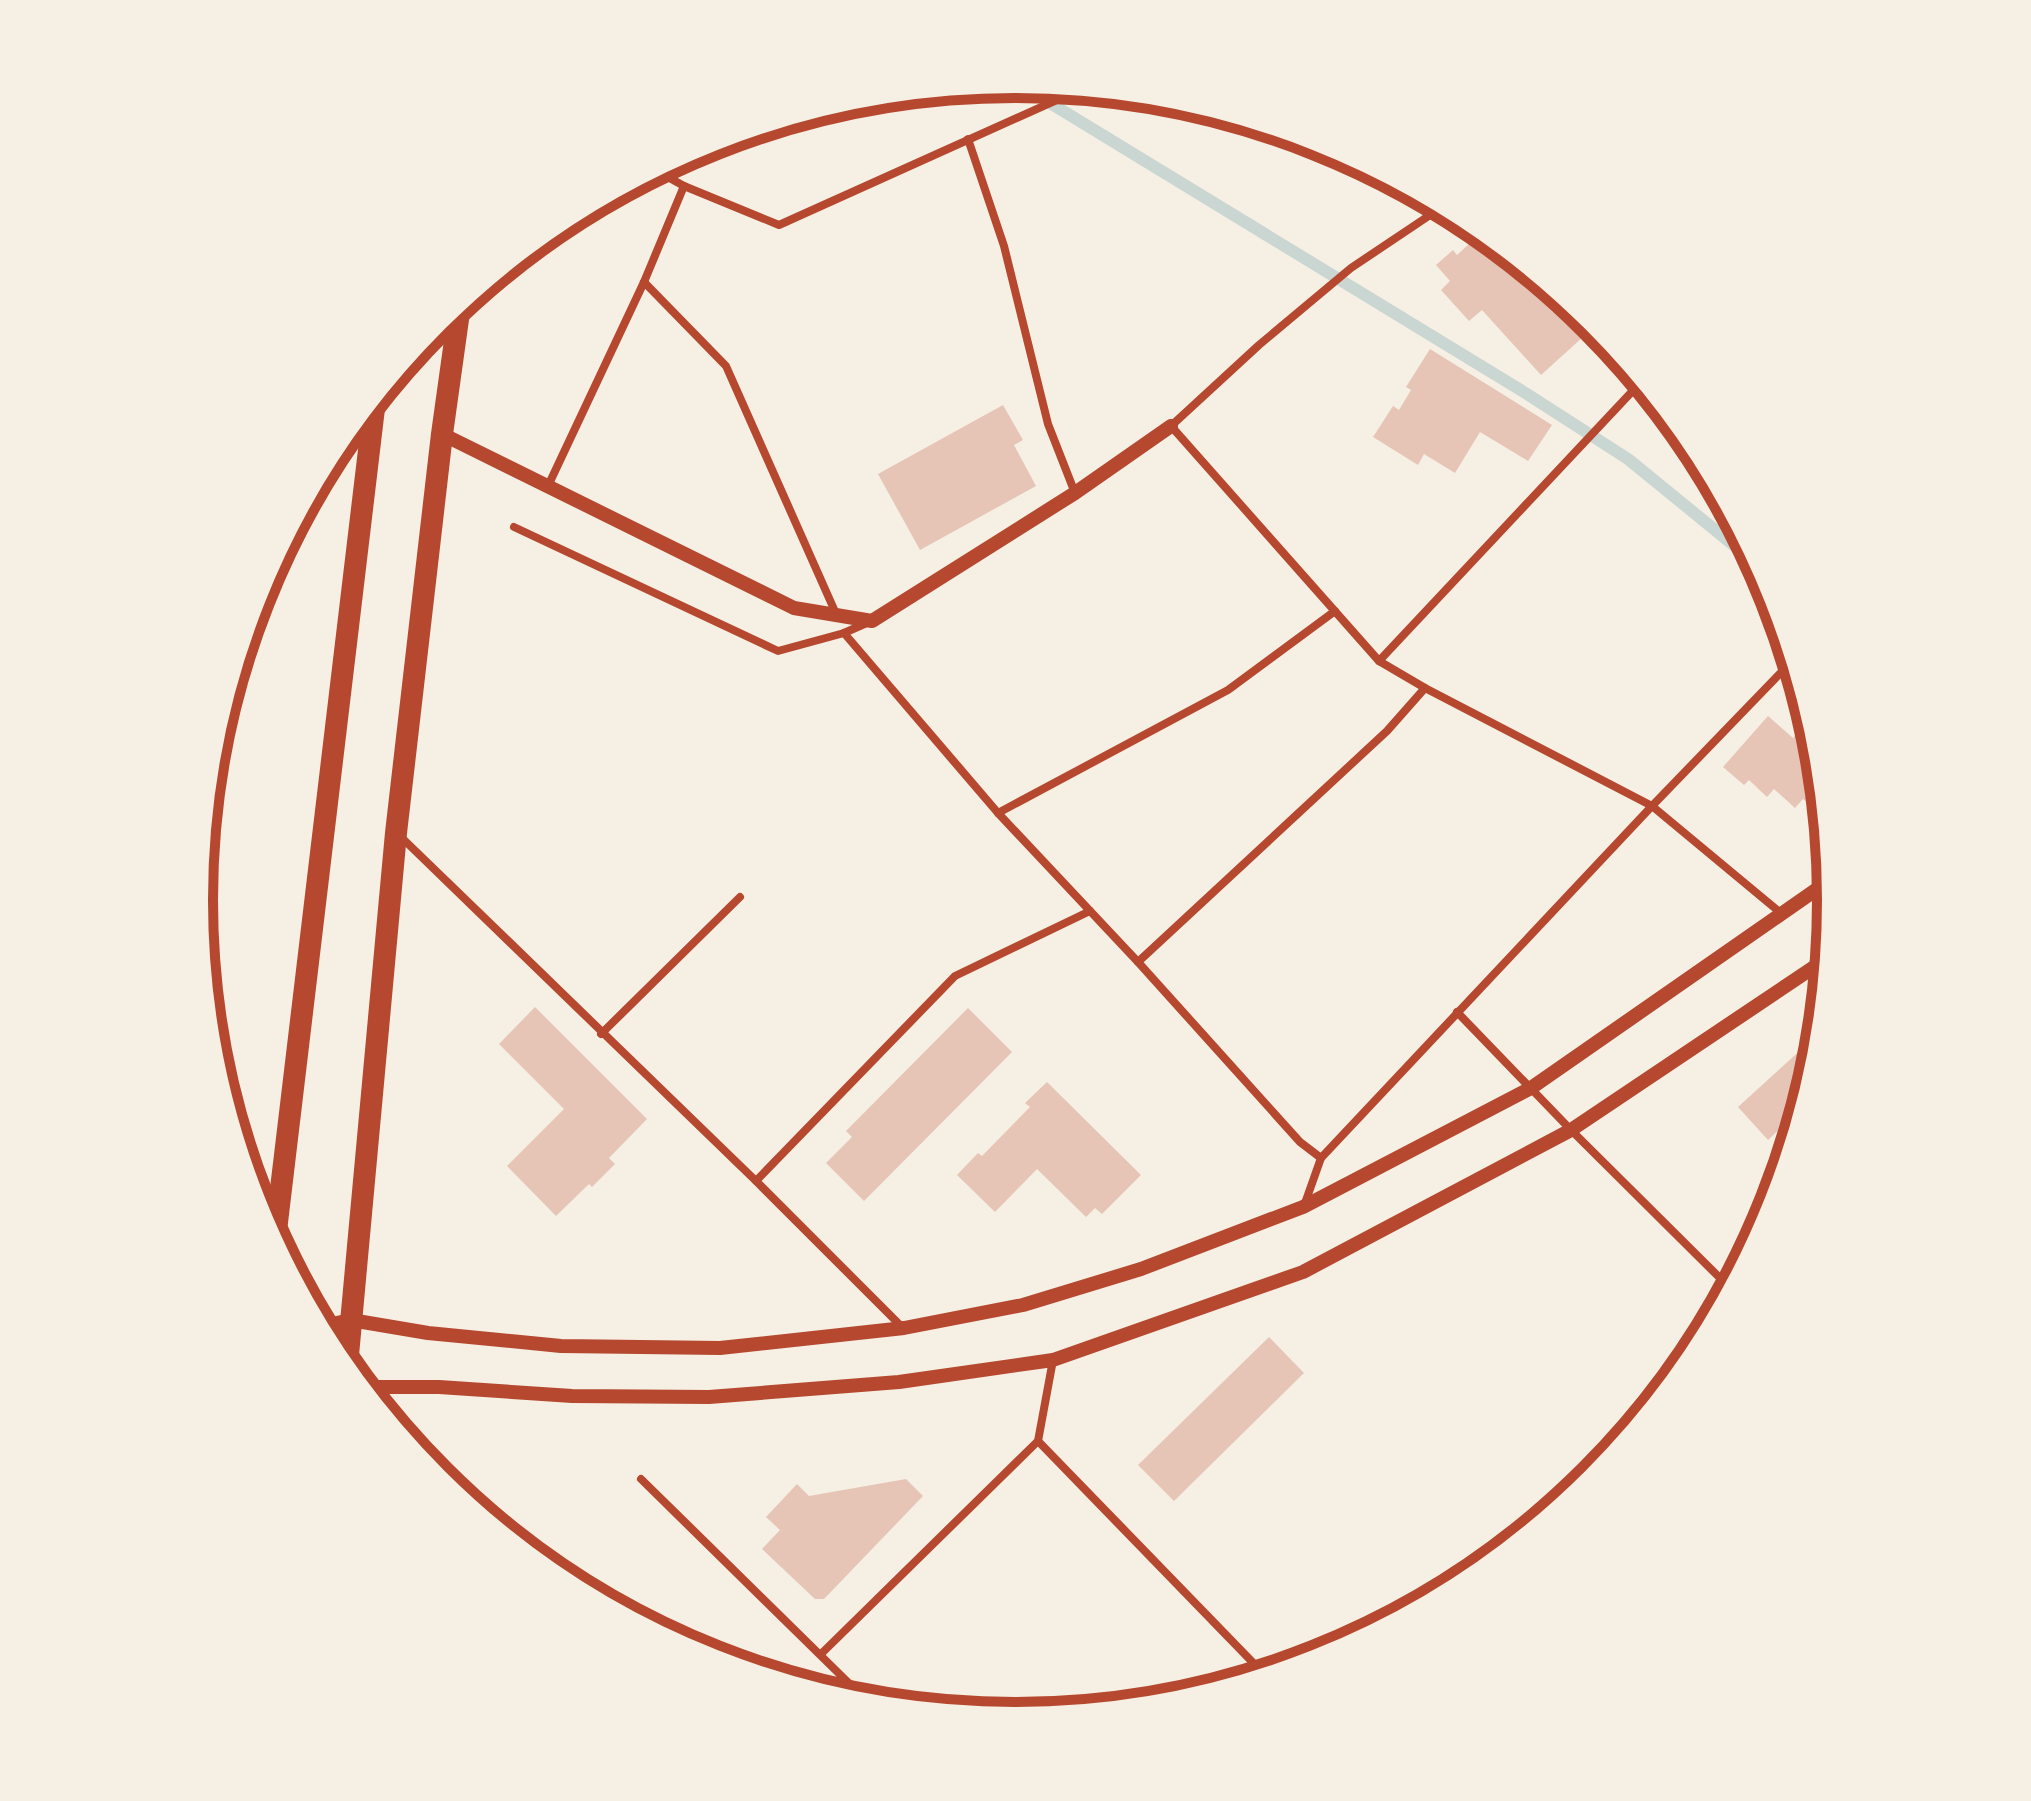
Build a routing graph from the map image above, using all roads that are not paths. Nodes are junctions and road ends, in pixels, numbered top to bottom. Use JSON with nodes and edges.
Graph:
{"nodes":[{"id":1,"x":1057,"y":100,"type":"edge"},
{"id":2,"x":968,"y":139,"type":"junction"},
{"id":3,"x":669,"y":177,"type":"edge"},
{"id":4,"x":684,"y":186,"type":"junction"},
{"id":5,"x":1431,"y":214,"type":"edge"},
{"id":6,"x":644,"y":282,"type":"junction"},
{"id":7,"x":457,"y":324,"type":"edge"},
{"id":8,"x":1634,"y":389,"type":"edge"},
{"id":9,"x":372,"y":421,"type":"edge"},
{"id":10,"x":1171,"y":426,"type":"junction"},
{"id":11,"x":442,"y":434,"type":"junction"},
{"id":12,"x":548,"y":486,"type":"junction"},
{"id":13,"x":1075,"y":493,"type":"junction"},
{"id":14,"x":514,"y":527,"type":"dead end"},
{"id":15,"x":1335,"y":611,"type":"junction"},
{"id":16,"x":838,"y":616,"type":"junction"},
{"id":17,"x":872,"y":621,"type":"junction"},
{"id":18,"x":844,"y":633,"type":"junction"},
{"id":19,"x":1379,"y":661,"type":"junction"},
{"id":20,"x":1784,"y":670,"type":"edge"},
{"id":21,"x":1425,"y":688,"type":"junction"},
{"id":22,"x":1652,"y":806,"type":"junction"},
{"id":23,"x":998,"y":813,"type":"junction"},
{"id":24,"x":396,"y":833,"type":"junction"},
{"id":25,"x":1818,"y":889,"type":"edge"},
{"id":26,"x":740,"y":897,"type":"dead end"},
{"id":27,"x":1090,"y":911,"type":"junction"},
{"id":28,"x":1782,"y":914,"type":"junction"},
{"id":29,"x":1138,"y":962,"type":"junction"},
{"id":30,"x":1814,"y":969,"type":"edge"},
{"id":31,"x":1457,"y":1012,"type":"junction"},
{"id":32,"x":601,"y":1034,"type":"junction"},
{"id":33,"x":1531,"y":1088,"type":"junction"},
{"id":34,"x":1571,"y":1130,"type":"junction"},
{"id":35,"x":1321,"y":1158,"type":"junction"},
{"id":36,"x":756,"y":1181,"type":"junction"},
{"id":37,"x":1303,"y":1207,"type":"junction"},
{"id":38,"x":278,"y":1216,"type":"edge"},
{"id":39,"x":1722,"y":1280,"type":"edge"},
{"id":40,"x":351,"y":1320,"type":"junction"},
{"id":41,"x":334,"y":1323,"type":"edge"},
{"id":42,"x":904,"y":1328,"type":"junction"},
{"id":43,"x":349,"y":1347,"type":"edge"},
{"id":44,"x":1053,"y":1360,"type":"junction"},
{"id":45,"x":378,"y":1387,"type":"edge"},
{"id":46,"x":1038,"y":1441,"type":"junction"},
{"id":47,"x":641,"y":1479,"type":"dead end"},
{"id":48,"x":821,"y":1654,"type":"junction"},
{"id":49,"x":1256,"y":1666,"type":"edge"},
{"id":50,"x":853,"y":1687,"type":"edge"}],
"edges":[{"from":1,"to":2,"type":"street"},
{"from":2,"to":4,"type":"street"},
{"from":2,"to":13,"type":"street"},
{"from":3,"to":4,"type":"street"},
{"from":4,"to":6,"type":"street"},
{"from":5,"to":10,"type":"street"},
{"from":6,"to":12,"type":"street"},
{"from":6,"to":16,"type":"street"},
{"from":7,"to":11,"type":"highway"},
{"from":8,"to":19,"type":"street"},
{"from":9,"to":38,"type":"highway"},
{"from":10,"to":13,"type":"street"},
{"from":10,"to":15,"type":"street"},
{"from":11,"to":12,"type":"street"},
{"from":11,"to":24,"type":"highway"},
{"from":12,"to":16,"type":"street"},
{"from":13,"to":17,"type":"street"},
{"from":14,"to":18,"type":"street"},
{"from":15,"to":19,"type":"street"},
{"from":15,"to":23,"type":"street"},
{"from":16,"to":17,"type":"street"},
{"from":17,"to":18,"type":"street"},
{"from":18,"to":23,"type":"street"},
{"from":19,"to":21,"type":"street"},
{"from":20,"to":22,"type":"street"},
{"from":21,"to":22,"type":"street"},
{"from":21,"to":29,"type":"street"},
{"from":22,"to":28,"type":"street"},
{"from":22,"to":31,"type":"street"},
{"from":23,"to":27,"type":"street"},
{"from":24,"to":32,"type":"street"},
{"from":24,"to":40,"type":"highway"},
{"from":25,"to":28,"type":"street"},
{"from":26,"to":32,"type":"street"},
{"from":27,"to":29,"type":"street"},
{"from":27,"to":36,"type":"street"},
{"from":28,"to":33,"type":"street"},
{"from":29,"to":35,"type":"street"},
{"from":30,"to":34,"type":"street"},
{"from":31,"to":33,"type":"street"},
{"from":31,"to":35,"type":"street"},
{"from":32,"to":36,"type":"street"},
{"from":33,"to":34,"type":"street"},
{"from":33,"to":37,"type":"street"},
{"from":34,"to":39,"type":"street"},
{"from":34,"to":44,"type":"street"},
{"from":35,"to":37,"type":"street"},
{"from":36,"to":42,"type":"street"},
{"from":37,"to":42,"type":"street"},
{"from":40,"to":41,"type":"street"},
{"from":40,"to":42,"type":"street"},
{"from":40,"to":43,"type":"highway"},
{"from":44,"to":45,"type":"street"},
{"from":44,"to":46,"type":"street"},
{"from":46,"to":48,"type":"street"},
{"from":46,"to":49,"type":"street"},
{"from":47,"to":48,"type":"street"},
{"from":48,"to":50,"type":"street"}]}
